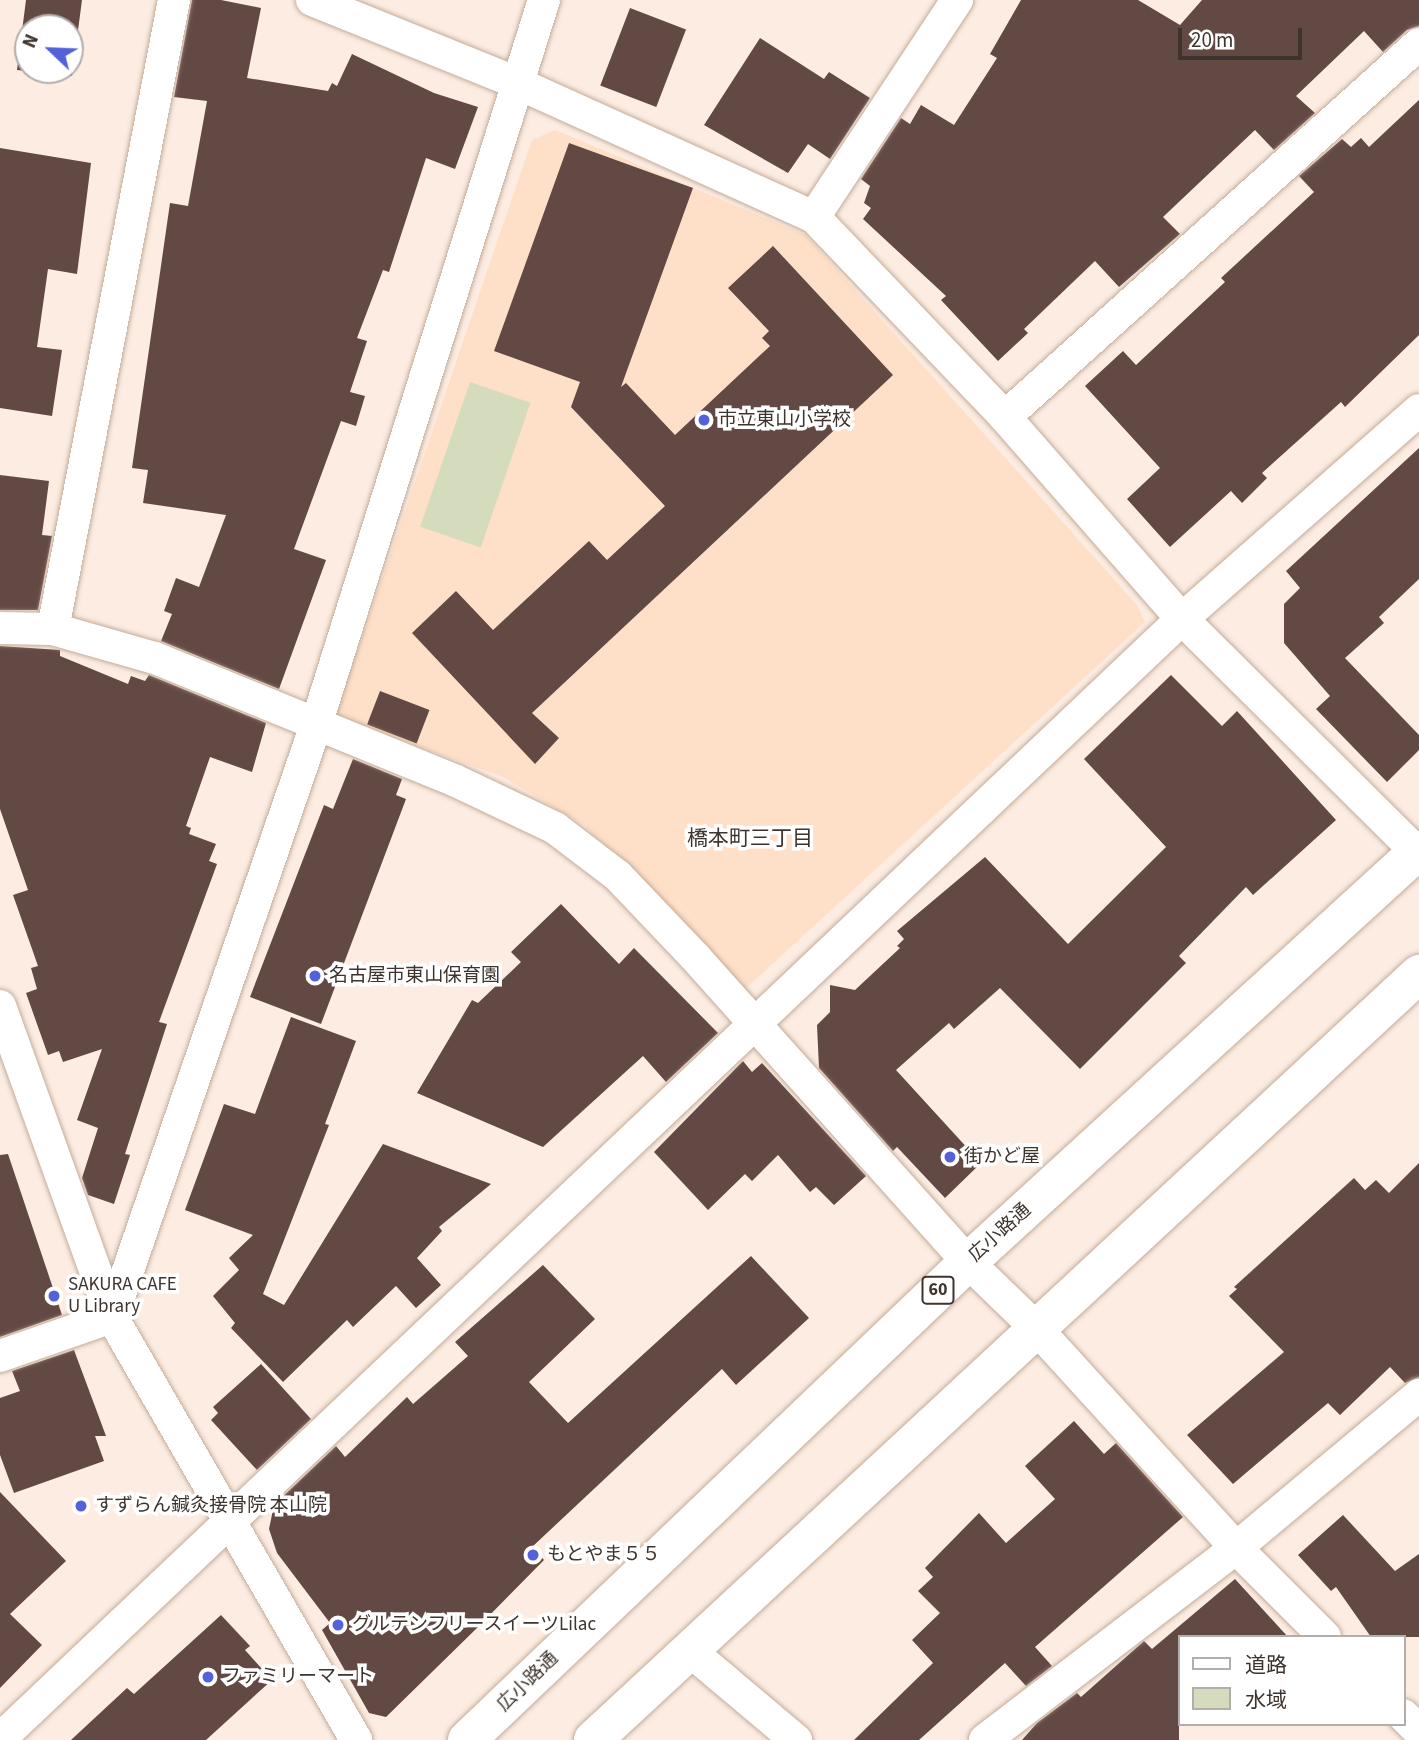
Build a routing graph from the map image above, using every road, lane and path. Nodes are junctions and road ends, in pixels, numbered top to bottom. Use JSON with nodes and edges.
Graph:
{"nodes":[{"id":1,"x":174,"y":0,"type":"edge"},
{"id":2,"x":312,"y":0,"type":"edge"},
{"id":3,"x":544,"y":0,"type":"edge"},
{"id":4,"x":957,"y":0,"type":"edge"},
{"id":5,"x":1419,"y":44,"type":"edge"},
{"id":6,"x":517,"y":83,"type":"junction"},
{"id":7,"x":814,"y":217,"type":"junction"},
{"id":8,"x":1419,"y":410,"type":"edge"},
{"id":9,"x":1005,"y":417,"type":"junction"},
{"id":10,"x":1182,"y":619,"type":"junction"},
{"id":11,"x":0,"y":628,"type":"edge"},
{"id":12,"x":53,"y":629,"type":"junction"},
{"id":13,"x":317,"y":722,"type":"junction"},
{"id":14,"x":1418,"y":851,"type":"edge"},
{"id":15,"x":1419,"y":974,"type":"edge"},
{"id":16,"x":0,"y":1006,"type":"edge"},
{"id":17,"x":755,"y":1026,"type":"junction"},
{"id":18,"x":968,"y":1262,"type":"junction"},
{"id":19,"x":112,"y":1317,"type":"junction"},
{"id":20,"x":1036,"y":1328,"type":"junction"},
{"id":21,"x":0,"y":1356,"type":"edge"},
{"id":22,"x":1419,"y":1395,"type":"edge"},
{"id":23,"x":228,"y":1519,"type":"junction"},
{"id":24,"x":1237,"y":1548,"type":"junction"},
{"id":25,"x":1323,"y":1635,"type":"edge"},
{"id":26,"x":689,"y":1650,"type":"junction"},
{"id":27,"x":1405,"y":1717,"type":"edge"},
{"id":28,"x":1419,"y":1731,"type":"edge"},
{"id":29,"x":0,"y":1739,"type":"edge"},
{"id":30,"x":356,"y":1740,"type":"edge"},
{"id":31,"x":467,"y":1740,"type":"edge"},
{"id":32,"x":593,"y":1740,"type":"edge"},
{"id":33,"x":796,"y":1740,"type":"edge"},
{"id":34,"x":985,"y":1740,"type":"edge"}],
"edges":[{"from":1,"to":12,"type":"street"},
{"from":2,"to":6,"type":"street"},
{"from":3,"to":6,"type":"street"},
{"from":4,"to":7,"type":"street"},
{"from":5,"to":9,"type":"street"},
{"from":6,"to":7,"type":"street"},
{"from":6,"to":13,"type":"street"},
{"from":7,"to":9,"type":"street"},
{"from":8,"to":10,"type":"street"},
{"from":9,"to":10,"type":"street"},
{"from":10,"to":14,"type":"street"},
{"from":10,"to":17,"type":"street"},
{"from":11,"to":12,"type":"street"},
{"from":12,"to":13,"type":"street"},
{"from":13,"to":17,"type":"street"},
{"from":13,"to":19,"type":"street"},
{"from":14,"to":18,"type":"main road","name":"広小路通","number":"60"},
{"from":15,"to":20,"type":"main road"},
{"from":16,"to":19,"type":"street"},
{"from":17,"to":18,"type":"street"},
{"from":17,"to":23,"type":"street"},
{"from":18,"to":20,"type":"street"},
{"from":18,"to":31,"type":"main road","name":"広小路通","number":"60"},
{"from":19,"to":21,"type":"street"},
{"from":19,"to":23,"type":"street"},
{"from":20,"to":24,"type":"street"},
{"from":20,"to":26,"type":"main road"},
{"from":22,"to":24,"type":"street"},
{"from":23,"to":29,"type":"street"},
{"from":23,"to":30,"type":"street"},
{"from":24,"to":25,"type":"street"},
{"from":24,"to":34,"type":"street"},
{"from":26,"to":32,"type":"main road"},
{"from":26,"to":33,"type":"street"},
{"from":27,"to":28,"type":"street"}]}
